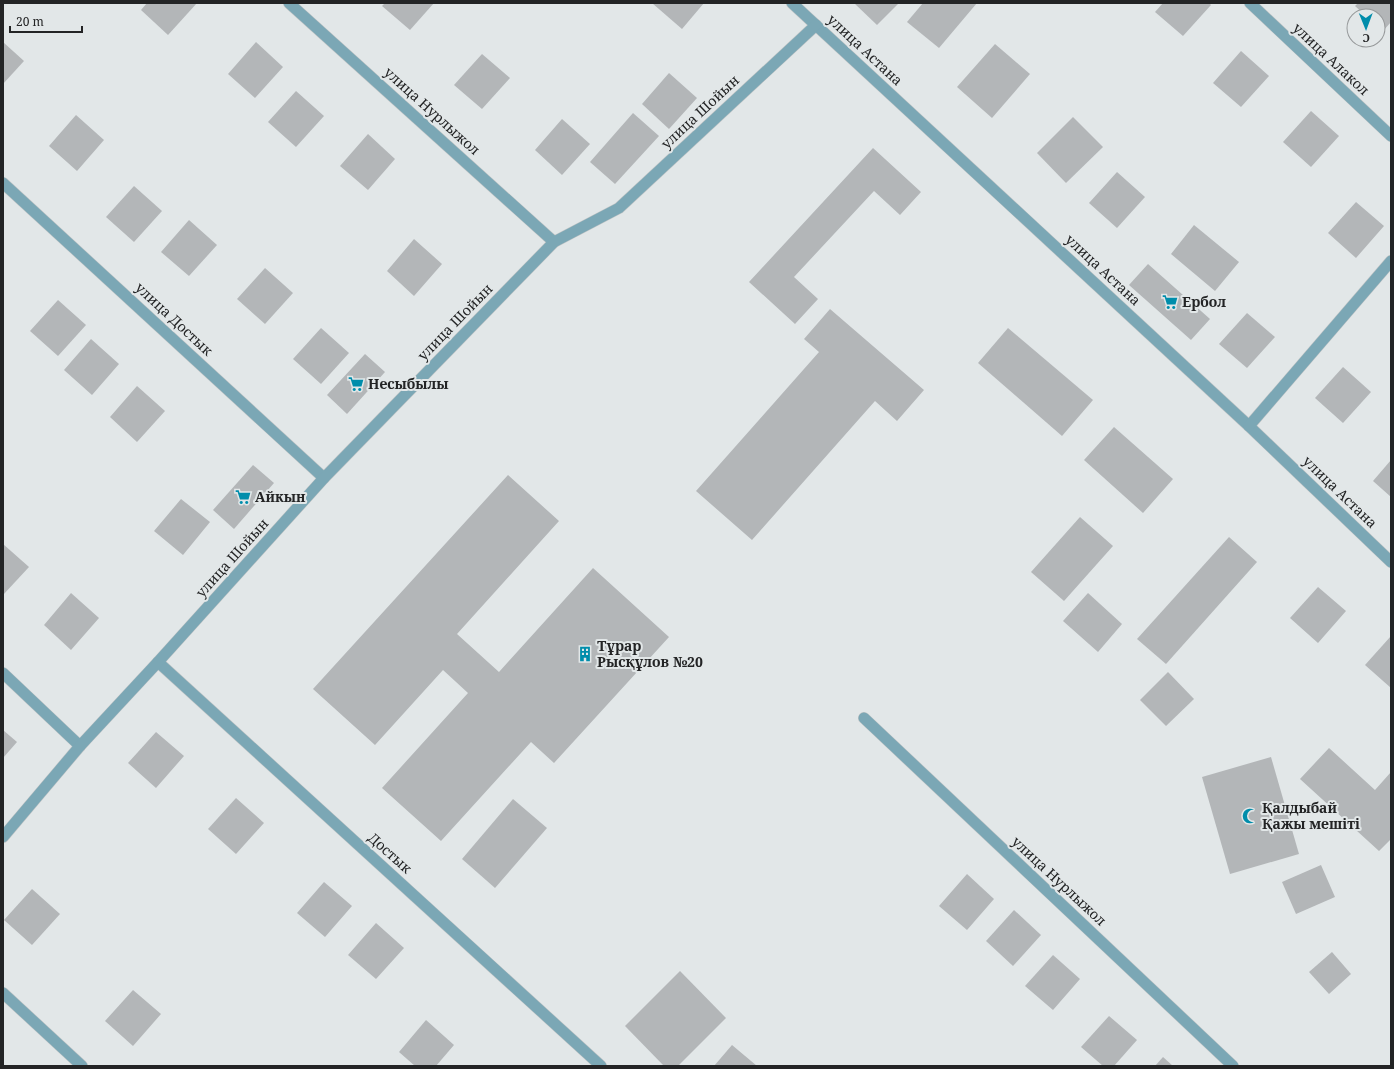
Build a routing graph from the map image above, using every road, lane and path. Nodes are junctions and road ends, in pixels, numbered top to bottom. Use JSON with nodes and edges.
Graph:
{"nodes":[{"id":1,"x":289,"y":3,"type":"edge"},
{"id":2,"x":792,"y":3,"type":"edge"},
{"id":3,"x":1250,"y":3,"type":"edge"},
{"id":4,"x":816,"y":25,"type":"junction"},
{"id":5,"x":1391,"y":136,"type":"edge"},
{"id":6,"x":3,"y":183,"type":"edge"},
{"id":7,"x":554,"y":242,"type":"junction"},
{"id":8,"x":1391,"y":261,"type":"edge"},
{"id":9,"x":1249,"y":426,"type":"junction"},
{"id":10,"x":324,"y":478,"type":"junction"},
{"id":11,"x":1391,"y":562,"type":"edge"},
{"id":12,"x":158,"y":662,"type":"junction"},
{"id":13,"x":3,"y":673,"type":"edge"},
{"id":14,"x":864,"y":718,"type":"dead end"},
{"id":15,"x":80,"y":746,"type":"junction"},
{"id":16,"x":3,"y":837,"type":"edge"},
{"id":17,"x":3,"y":993,"type":"edge"},
{"id":18,"x":82,"y":1066,"type":"edge"},
{"id":19,"x":601,"y":1066,"type":"edge"},
{"id":20,"x":1233,"y":1066,"type":"edge"}],
"edges":[{"from":1,"to":7,"type":"street","name":"улица Нурлыжол"},
{"from":2,"to":4,"type":"street","name":"улица Астана"},
{"from":3,"to":5,"type":"street","name":"улица Алакол"},
{"from":4,"to":7,"type":"street","name":"улица Шойын"},
{"from":4,"to":9,"type":"street","name":"улица Астана"},
{"from":6,"to":10,"type":"street","name":"улица Достык"},
{"from":7,"to":10,"type":"street","name":"улица Шойын"},
{"from":8,"to":9,"type":"street"},
{"from":9,"to":11,"type":"street","name":"улица Астана"},
{"from":10,"to":12,"type":"street","name":"улица Шойын"},
{"from":12,"to":15,"type":"street","name":"улица Шойын"},
{"from":12,"to":19,"type":"street","name":"Достык"},
{"from":13,"to":15,"type":"street"},
{"from":14,"to":20,"type":"street","name":"улица Нурлыжол"},
{"from":15,"to":16,"type":"street","name":"улица Шойын"},
{"from":17,"to":18,"type":"street"}]}
